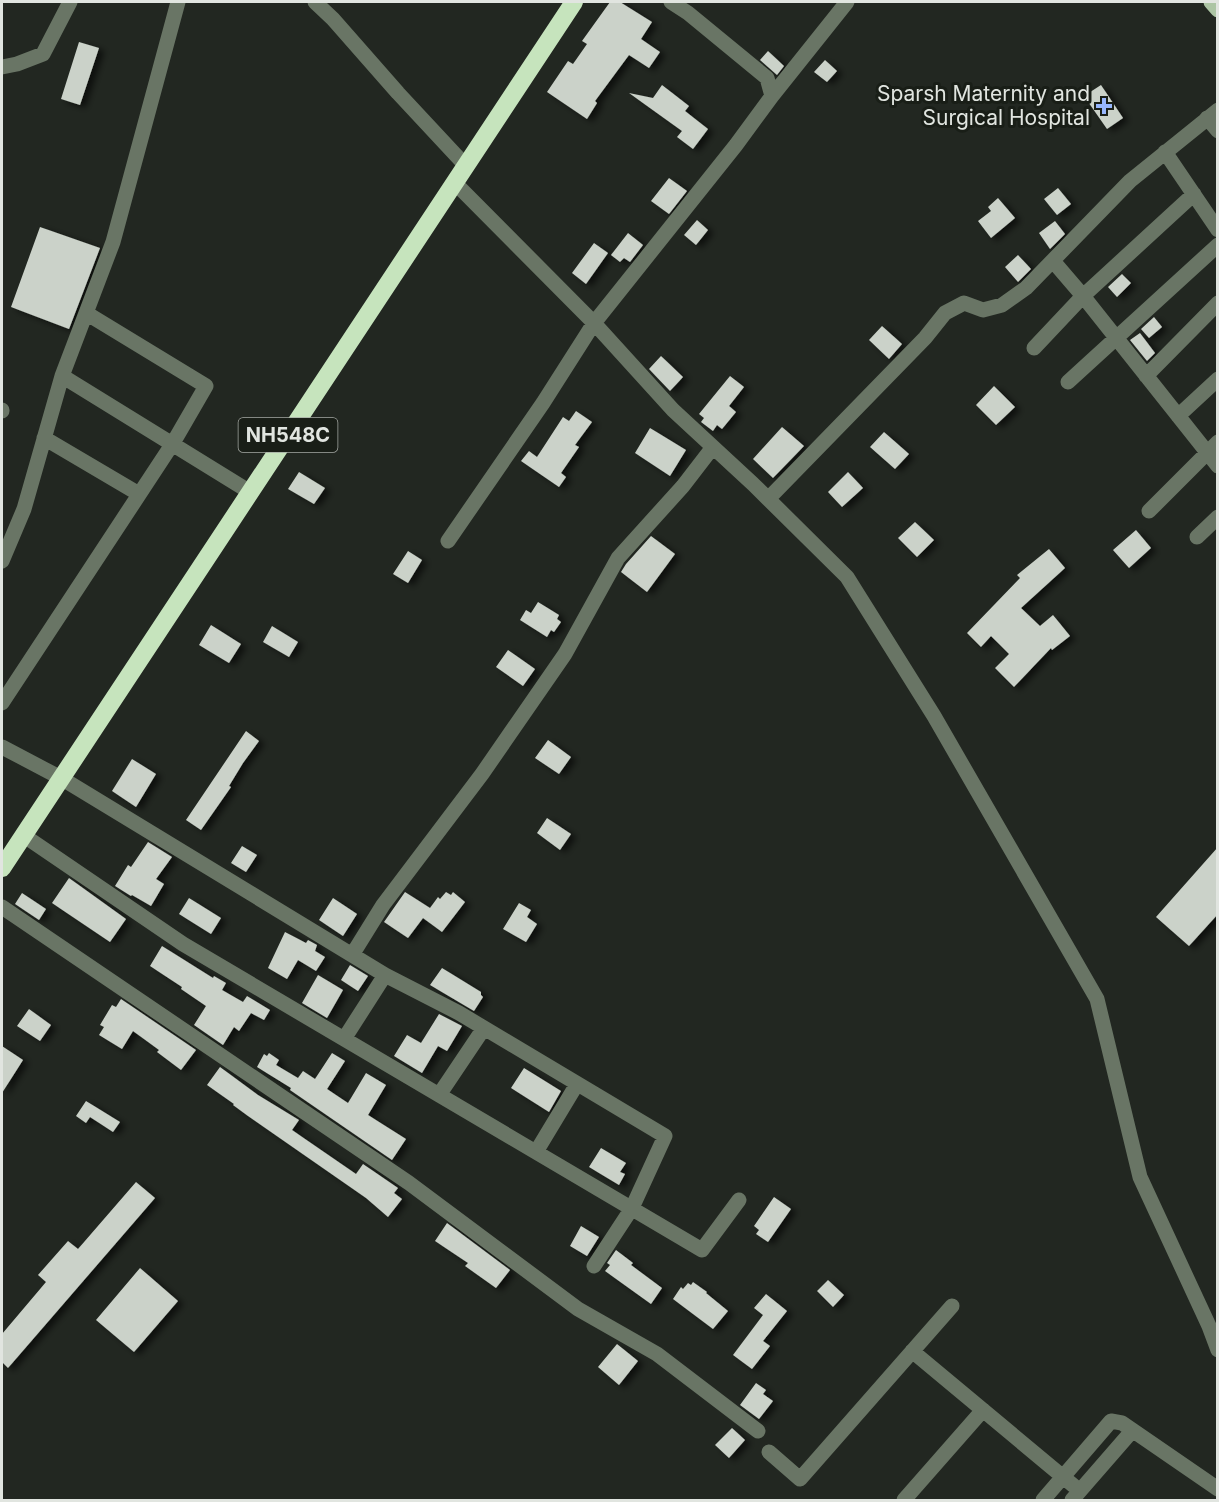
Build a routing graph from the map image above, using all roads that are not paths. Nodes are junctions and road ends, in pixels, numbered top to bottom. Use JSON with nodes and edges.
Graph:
{"nodes":[{"id":1,"x":70,"y":2,"type":"edge"},
{"id":2,"x":178,"y":2,"type":"edge"},
{"id":3,"x":315,"y":2,"type":"edge"},
{"id":4,"x":574,"y":2,"type":"edge"},
{"id":5,"x":671,"y":2,"type":"edge"},
{"id":6,"x":847,"y":2,"type":"edge"},
{"id":7,"x":1211,"y":2,"type":"edge"},
{"id":8,"x":1218,"y":10,"type":"edge"},
{"id":9,"x":2,"y":67,"type":"edge"},
{"id":10,"x":772,"y":96,"type":"junction"},
{"id":11,"x":1212,"y":114,"type":"edge"},
{"id":12,"x":1218,"y":131,"type":"edge"},
{"id":13,"x":1165,"y":152,"type":"junction"},
{"id":14,"x":465,"y":166,"type":"junction"},
{"id":15,"x":454,"y":182,"type":"junction"},
{"id":16,"x":1194,"y":194,"type":"junction"},
{"id":17,"x":1218,"y":230,"type":"edge"},
{"id":18,"x":1218,"y":245,"type":"edge"},
{"id":19,"x":1053,"y":261,"type":"junction"},
{"id":20,"x":1083,"y":296,"type":"junction"},
{"id":21,"x":1218,"y":303,"type":"edge"},
{"id":22,"x":86,"y":313,"type":"junction"},
{"id":23,"x":594,"y":323,"type":"junction"},
{"id":24,"x":1116,"y":337,"type":"junction"},
{"id":25,"x":1034,"y":348,"type":"dead end"},
{"id":26,"x":62,"y":376,"type":"junction"},
{"id":27,"x":1146,"y":376,"type":"junction"},
{"id":28,"x":1218,"y":379,"type":"edge"},
{"id":29,"x":1068,"y":382,"type":"dead end"},
{"id":30,"x":1178,"y":416,"type":"junction"},
{"id":31,"x":44,"y":438,"type":"junction"},
{"id":32,"x":173,"y":443,"type":"junction"},
{"id":33,"x":713,"y":447,"type":"junction"},
{"id":34,"x":1213,"y":447,"type":"edge"},
{"id":35,"x":1218,"y":466,"type":"edge"},
{"id":36,"x":250,"y":492,"type":"junction"},
{"id":37,"x":139,"y":494,"type":"junction"},
{"id":38,"x":768,"y":499,"type":"junction"},
{"id":39,"x":1149,"y":511,"type":"dead end"},
{"id":40,"x":1218,"y":517,"type":"edge"},
{"id":41,"x":1197,"y":537,"type":"dead end"},
{"id":42,"x":448,"y":541,"type":"dead end"},
{"id":43,"x":2,"y":561,"type":"edge"},
{"id":44,"x":2,"y":703,"type":"edge"},
{"id":45,"x":2,"y":747,"type":"edge"},
{"id":46,"x":61,"y":778,"type":"junction"},
{"id":47,"x":23,"y":835,"type":"junction"},
{"id":48,"x":2,"y":868,"type":"edge"},
{"id":49,"x":2,"y":907,"type":"edge"},
{"id":50,"x":352,"y":955,"type":"junction"},
{"id":51,"x":385,"y":975,"type":"junction"},
{"id":52,"x":483,"y":1028,"type":"junction"},
{"id":53,"x":344,"y":1039,"type":"junction"},
{"id":54,"x":577,"y":1084,"type":"junction"},
{"id":55,"x":439,"y":1095,"type":"junction"},
{"id":56,"x":536,"y":1152,"type":"junction"},
{"id":57,"x":739,"y":1200,"type":"dead end"},
{"id":58,"x":632,"y":1208,"type":"junction"},
{"id":59,"x":594,"y":1266,"type":"dead end"},
{"id":60,"x":952,"y":1306,"type":"dead end"},
{"id":61,"x":1218,"y":1350,"type":"edge"},
{"id":62,"x":912,"y":1352,"type":"junction"},
{"id":63,"x":983,"y":1410,"type":"junction"},
{"id":64,"x":758,"y":1431,"type":"dead end"},
{"id":65,"x":1132,"y":1431,"type":"junction"},
{"id":66,"x":769,"y":1452,"type":"dead end"},
{"id":67,"x":1064,"y":1477,"type":"junction"},
{"id":68,"x":1218,"y":1490,"type":"edge"},
{"id":69,"x":1076,"y":1496,"type":"edge"},
{"id":70,"x":904,"y":1500,"type":"edge"},
{"id":71,"x":1043,"y":1500,"type":"edge"}],
"edges":[{"from":1,"to":9,"type":"street"},
{"from":2,"to":22,"type":"street"},
{"from":3,"to":14,"type":"street"},
{"from":4,"to":14,"type":"highway","number":"NH548C"},
{"from":5,"to":10,"type":"street"},
{"from":6,"to":10,"type":"street"},
{"from":7,"to":8,"type":"main road"},
{"from":10,"to":23,"type":"street"},
{"from":11,"to":12,"type":"street"},
{"from":11,"to":13,"type":"street"},
{"from":13,"to":16,"type":"street"},
{"from":13,"to":19,"type":"street"},
{"from":14,"to":15,"type":"highway","number":"NH548C"},
{"from":15,"to":23,"type":"street"},
{"from":15,"to":36,"type":"highway","number":"NH548C"},
{"from":16,"to":17,"type":"street"},
{"from":16,"to":20,"type":"street"},
{"from":18,"to":24,"type":"street"},
{"from":19,"to":20,"type":"street"},
{"from":19,"to":38,"type":"street"},
{"from":20,"to":24,"type":"street"},
{"from":20,"to":25,"type":"street"},
{"from":21,"to":27,"type":"street"},
{"from":22,"to":26,"type":"street"},
{"from":22,"to":32,"type":"street"},
{"from":23,"to":33,"type":"street"},
{"from":23,"to":42,"type":"street"},
{"from":24,"to":27,"type":"street"},
{"from":24,"to":29,"type":"street"},
{"from":26,"to":31,"type":"street"},
{"from":26,"to":32,"type":"street"},
{"from":27,"to":30,"type":"street"},
{"from":28,"to":30,"type":"street"},
{"from":30,"to":34,"type":"street"},
{"from":31,"to":37,"type":"street"},
{"from":31,"to":43,"type":"street"},
{"from":32,"to":36,"type":"street"},
{"from":32,"to":37,"type":"street"},
{"from":33,"to":38,"type":"street"},
{"from":33,"to":50,"type":"street"},
{"from":34,"to":35,"type":"street"},
{"from":34,"to":39,"type":"street"},
{"from":36,"to":46,"type":"highway","number":"NH548C"},
{"from":37,"to":44,"type":"street"},
{"from":38,"to":61,"type":"street"},
{"from":40,"to":41,"type":"street"},
{"from":45,"to":46,"type":"street"},
{"from":46,"to":47,"type":"highway","number":"NH548C"},
{"from":46,"to":50,"type":"street"},
{"from":47,"to":48,"type":"highway","number":"NH548C"},
{"from":47,"to":53,"type":"street"},
{"from":49,"to":64,"type":"street"},
{"from":50,"to":51,"type":"street"},
{"from":51,"to":52,"type":"street"},
{"from":51,"to":53,"type":"street"},
{"from":52,"to":54,"type":"street"},
{"from":52,"to":55,"type":"street"},
{"from":53,"to":55,"type":"street"},
{"from":54,"to":56,"type":"street"},
{"from":54,"to":58,"type":"street"},
{"from":55,"to":56,"type":"street"},
{"from":56,"to":58,"type":"street"},
{"from":57,"to":58,"type":"street"},
{"from":58,"to":59,"type":"street"},
{"from":60,"to":62,"type":"street"},
{"from":62,"to":63,"type":"street"},
{"from":62,"to":66,"type":"street"},
{"from":63,"to":67,"type":"street"},
{"from":63,"to":70,"type":"street"},
{"from":65,"to":67,"type":"street"},
{"from":65,"to":68,"type":"street"},
{"from":65,"to":69,"type":"street"},
{"from":67,"to":69,"type":"street"},
{"from":67,"to":71,"type":"street"}]}
